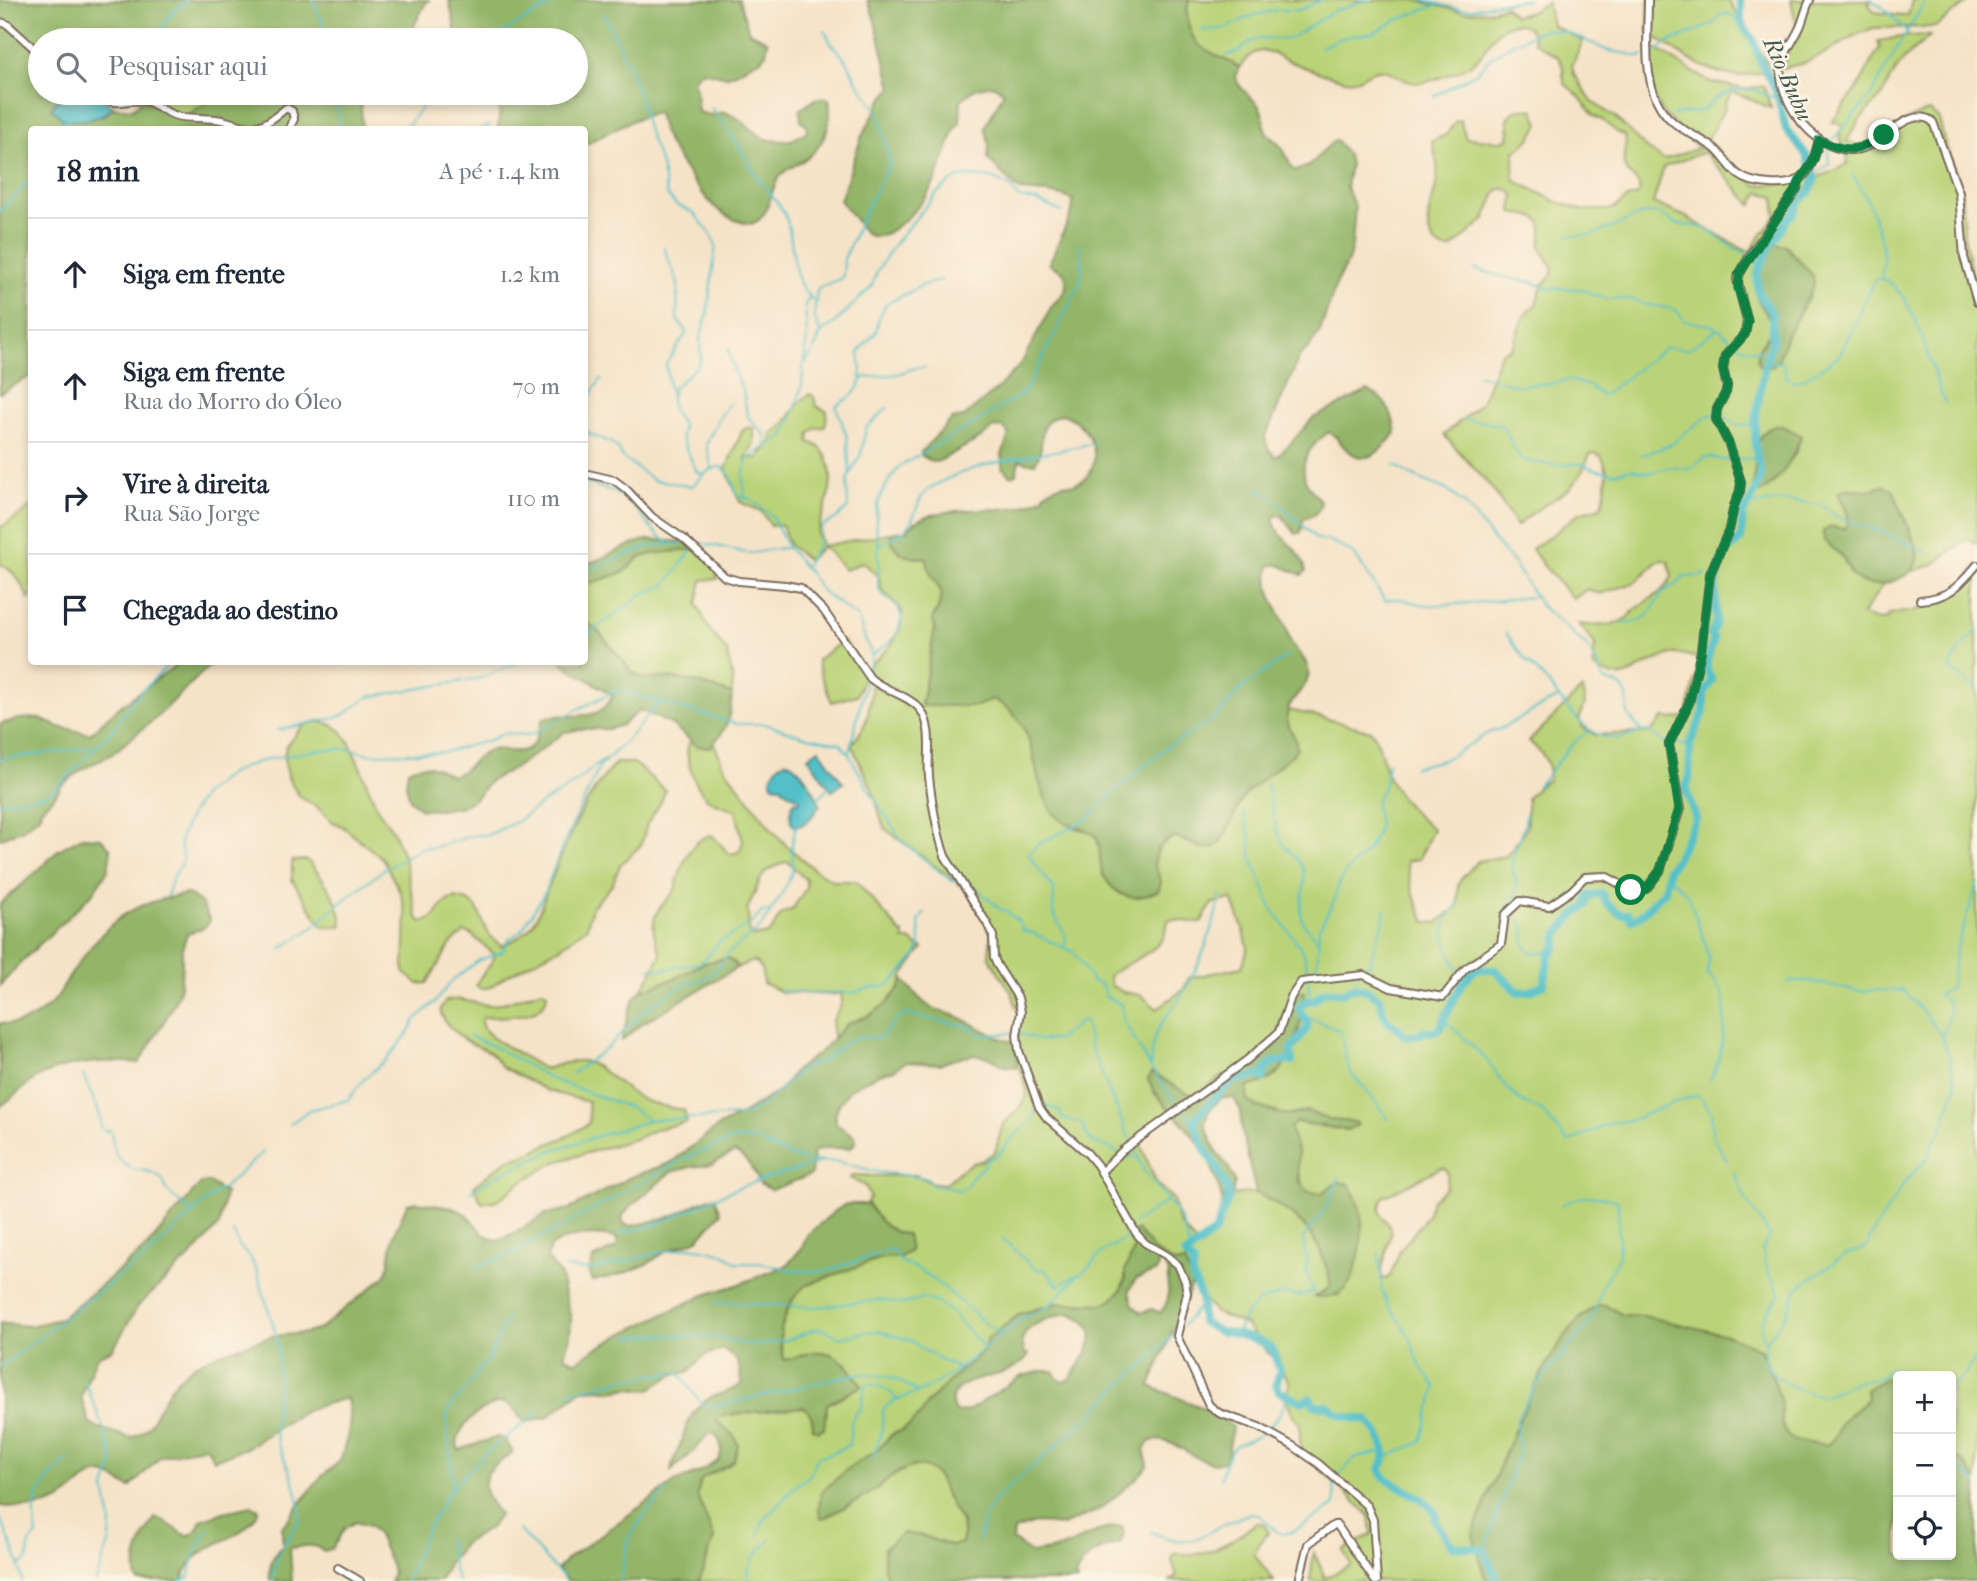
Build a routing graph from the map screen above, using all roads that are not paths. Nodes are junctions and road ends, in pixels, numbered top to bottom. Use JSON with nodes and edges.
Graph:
{"nodes":[{"id":1,"x":1648,"y":0,"type":"edge"},
{"id":2,"x":1810,"y":0,"type":"edge"},
{"id":3,"x":0,"y":22,"type":"edge"},
{"id":4,"x":28,"y":43,"type":"edge"},
{"id":5,"x":154,"y":105,"type":"edge"},
{"id":6,"x":248,"y":126,"type":"edge"},
{"id":7,"x":255,"y":126,"type":"edge"},
{"id":8,"x":291,"y":126,"type":"edge"},
{"id":9,"x":1819,"y":140,"type":"junction"},
{"id":10,"x":1799,"y":180,"type":"junction"},
{"id":11,"x":1977,"y":302,"type":"edge"},
{"id":12,"x":588,"y":474,"type":"edge"},
{"id":13,"x":1977,"y":565,"type":"edge"},
{"id":14,"x":1920,"y":600,"type":"dead end"},
{"id":15,"x":1101,"y":1172,"type":"junction"},
{"id":16,"x":338,"y":1567,"type":"dead end"},
{"id":17,"x":360,"y":1581,"type":"edge"},
{"id":18,"x":1299,"y":1581,"type":"edge"},
{"id":19,"x":1376,"y":1581,"type":"edge"}],
"edges":[{"from":1,"to":10,"type":"street"},
{"from":2,"to":9,"type":"street"},
{"from":3,"to":4,"type":"street"},
{"from":5,"to":6,"type":"street"},
{"from":7,"to":8,"type":"street"},
{"from":9,"to":10,"type":"street"},
{"from":9,"to":11,"type":"street"},
{"from":10,"to":15,"type":"street"},
{"from":12,"to":15,"type":"street"},
{"from":13,"to":14,"type":"street"},
{"from":15,"to":19,"type":"street"},
{"from":16,"to":17,"type":"street"},
{"from":18,"to":19,"type":"street"}]}
